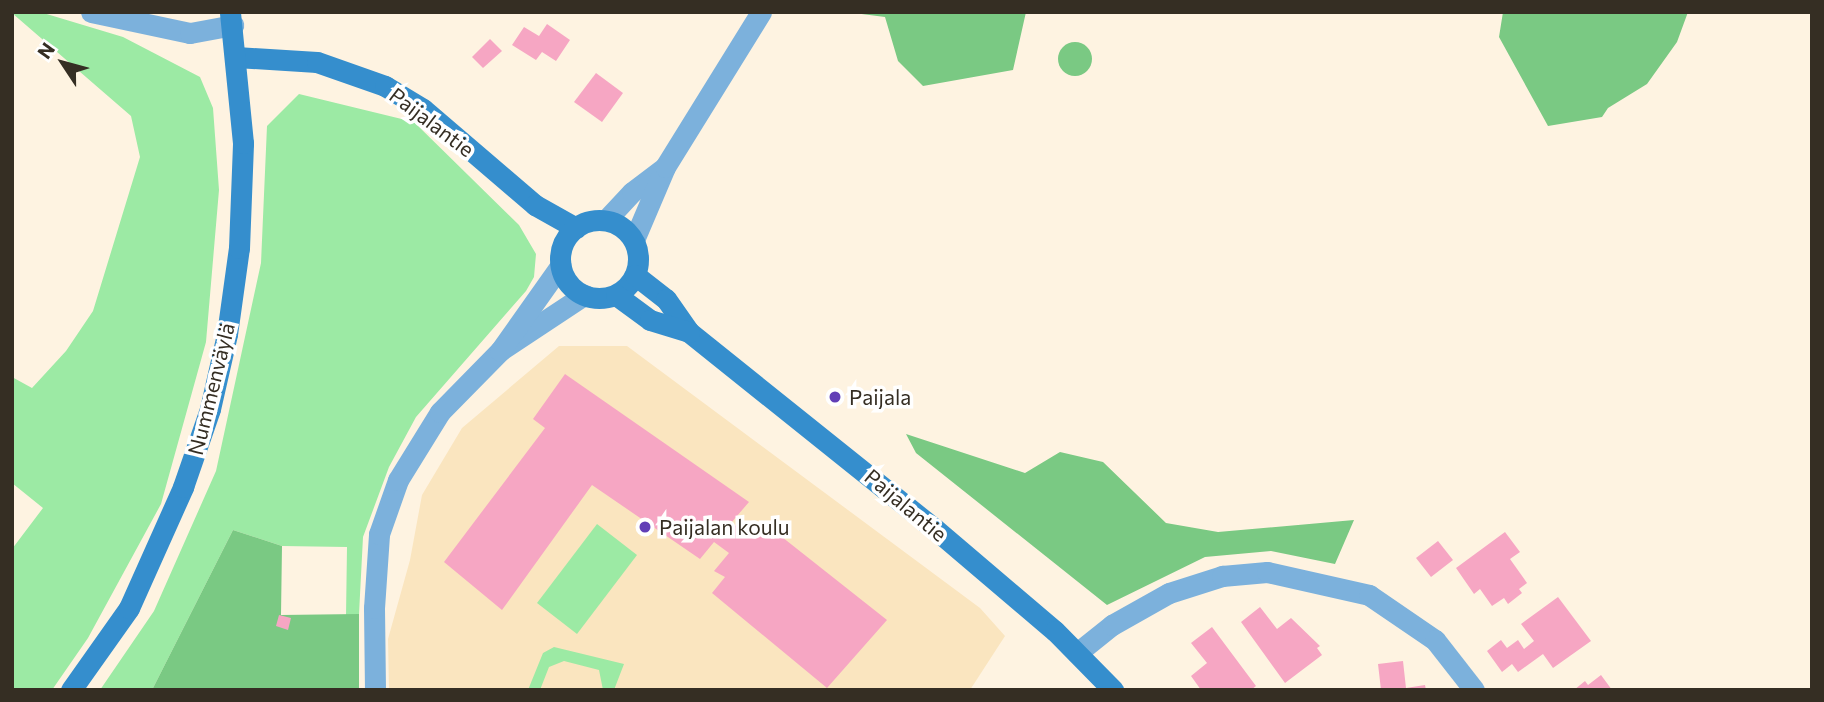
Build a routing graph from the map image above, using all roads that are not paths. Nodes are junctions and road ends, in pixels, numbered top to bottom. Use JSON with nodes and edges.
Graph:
{"nodes":[{"id":1,"x":90,"y":12,"type":"edge"},
{"id":2,"x":761,"y":12,"type":"edge"},
{"id":3,"x":232,"y":19,"type":"edge"},
{"id":4,"x":236,"y":57,"type":"junction"},
{"id":5,"x":665,"y":167,"type":"junction"},
{"id":6,"x":535,"y":205,"type":"junction"},
{"id":7,"x":606,"y":220,"type":"junction"},
{"id":8,"x":576,"y":228,"type":"junction"},
{"id":9,"x":634,"y":240,"type":"junction"},
{"id":10,"x":561,"y":257,"type":"junction"},
{"id":11,"x":635,"y":275,"type":"junction"},
{"id":12,"x":583,"y":295,"type":"junction"},
{"id":13,"x":616,"y":295,"type":"junction"},
{"id":14,"x":689,"y":332,"type":"junction"},
{"id":15,"x":500,"y":351,"type":"junction"},
{"id":16,"x":1077,"y":653,"type":"junction"},
{"id":17,"x":71,"y":690,"type":"edge"},
{"id":18,"x":375,"y":690,"type":"edge"},
{"id":19,"x":1113,"y":690,"type":"edge"},
{"id":20,"x":1474,"y":690,"type":"edge"}],
"edges":[{"from":1,"to":3,"type":"street"},
{"from":2,"to":5,"type":"street"},
{"from":3,"to":4,"type":"street"},
{"from":4,"to":6,"type":"street","name":"Paijalantie"},
{"from":4,"to":17,"type":"street","name":"Nummenväylä"},
{"from":5,"to":7,"type":"street"},
{"from":5,"to":9,"type":"street"},
{"from":6,"to":8,"type":"street","name":"Paijalantie"},
{"from":6,"to":10,"type":"street","name":"Paijalantie"},
{"from":7,"to":8,"type":"street"},
{"from":7,"to":9,"type":"street"},
{"from":8,"to":10,"type":"street"},
{"from":9,"to":11,"type":"street"},
{"from":10,"to":12,"type":"street"},
{"from":10,"to":15,"type":"street"},
{"from":11,"to":13,"type":"street"},
{"from":11,"to":14,"type":"street","name":"Paijalantie"},
{"from":12,"to":13,"type":"street"},
{"from":12,"to":15,"type":"street"},
{"from":13,"to":14,"type":"street","name":"Paijalantie"},
{"from":14,"to":16,"type":"street","name":"Paijalantie"},
{"from":15,"to":18,"type":"street"},
{"from":16,"to":19,"type":"street","name":"Paijalantie"},
{"from":16,"to":20,"type":"street"}]}
